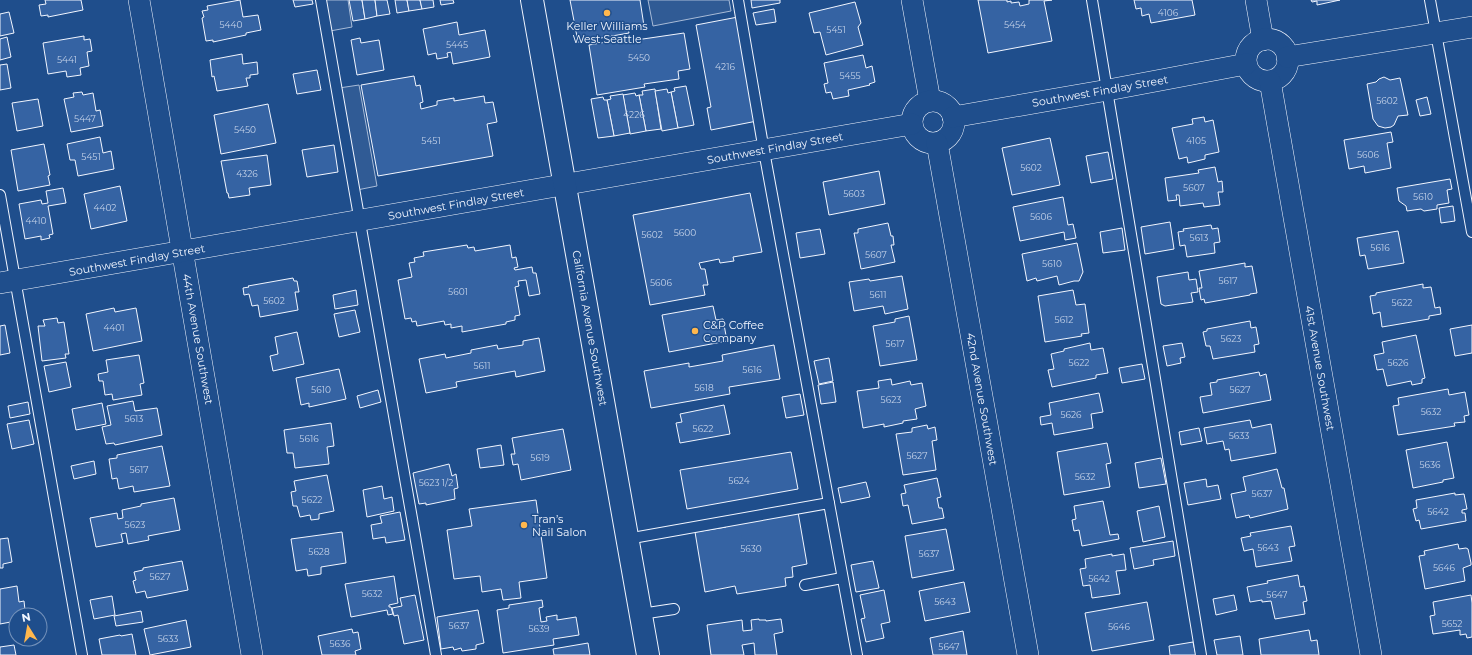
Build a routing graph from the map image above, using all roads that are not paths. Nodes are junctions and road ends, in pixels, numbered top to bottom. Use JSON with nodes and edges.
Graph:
{"nodes":[{"id":1,"x":139,"y":0,"type":"edge"},
{"id":2,"x":321,"y":0,"type":"edge"},
{"id":3,"x":532,"y":0,"type":"edge"},
{"id":4,"x":738,"y":0,"type":"edge"},
{"id":5,"x":912,"y":0,"type":"edge"},
{"id":6,"x":1092,"y":0,"type":"edge"},
{"id":7,"x":1256,"y":0,"type":"edge"},
{"id":8,"x":1430,"y":0,"type":"edge"},
{"id":9,"x":1472,"y":27,"type":"edge"},
{"id":10,"x":1436,"y":33,"type":"junction"},
{"id":11,"x":1263,"y":40,"type":"junction"},
{"id":12,"x":1287,"y":58,"type":"junction"},
{"id":13,"x":1246,"y":64,"type":"junction"},
{"id":14,"x":1270,"y":81,"type":"junction"},
{"id":15,"x":1108,"y":90,"type":"junction"},
{"id":16,"x":930,"y":102,"type":"junction"},
{"id":17,"x":953,"y":117,"type":"junction"},
{"id":18,"x":912,"y":124,"type":"junction"},
{"id":19,"x":937,"y":143,"type":"junction"},
{"id":20,"x":764,"y":151,"type":"junction"},
{"id":21,"x":564,"y":185,"type":"junction"},
{"id":22,"x":0,"y":195,"type":"edge"},
{"id":23,"x":361,"y":221,"type":"junction"},
{"id":24,"x":1472,"y":232,"type":"edge"},
{"id":25,"x":183,"y":252,"type":"junction"},
{"id":26,"x":8,"y":282,"type":"edge"},
{"id":27,"x":829,"y":503,"type":"junction"},
{"id":28,"x":627,"y":539,"type":"junction"},
{"id":29,"x":842,"y":578,"type":"junction"},
{"id":30,"x":805,"y":585,"type":"dead end"},
{"id":31,"x":674,"y":609,"type":"dead end"},
{"id":32,"x":641,"y":614,"type":"junction"},
{"id":33,"x":82,"y":655,"type":"edge"},
{"id":34,"x":252,"y":655,"type":"edge"},
{"id":35,"x":436,"y":655,"type":"edge"},
{"id":36,"x":648,"y":655,"type":"edge"},
{"id":37,"x":856,"y":655,"type":"edge"},
{"id":38,"x":1028,"y":655,"type":"edge"},
{"id":39,"x":1201,"y":655,"type":"edge"},
{"id":40,"x":1371,"y":655,"type":"edge"}],
"edges":[{"from":1,"to":25,"type":"street","name":"44th Avenue Southwest"},
{"from":2,"to":23,"type":"lane"},
{"from":3,"to":21,"type":"main road","name":"California Avenue Southwest"},
{"from":4,"to":20,"type":"lane"},
{"from":5,"to":16,"type":"street"},
{"from":6,"to":15,"type":"lane"},
{"from":7,"to":11,"type":"street"},
{"from":8,"to":10,"type":"lane"},
{"from":9,"to":10,"type":"street"},
{"from":10,"to":12,"type":"street"},
{"from":10,"to":24,"type":"lane"},
{"from":11,"to":12,"type":"street"},
{"from":11,"to":13,"type":"street"},
{"from":12,"to":14,"type":"street"},
{"from":13,"to":14,"type":"street"},
{"from":13,"to":15,"type":"street","name":"Southwest Findlay Street"},
{"from":14,"to":40,"type":"street","name":"41st Avenue Southwest"},
{"from":15,"to":17,"type":"street","name":"Southwest Findlay Street"},
{"from":15,"to":39,"type":"lane"},
{"from":16,"to":17,"type":"street"},
{"from":16,"to":18,"type":"street"},
{"from":17,"to":19,"type":"street"},
{"from":18,"to":19,"type":"street"},
{"from":18,"to":20,"type":"street","name":"Southwest Findlay Street"},
{"from":19,"to":38,"type":"street","name":"42nd Avenue Southwest"},
{"from":20,"to":21,"type":"street","name":"Southwest Findlay Street"},
{"from":20,"to":27,"type":"lane"},
{"from":21,"to":23,"type":"street","name":"Southwest Findlay Street"},
{"from":21,"to":28,"type":"main road","name":"California Avenue Southwest"},
{"from":22,"to":26,"type":"lane"},
{"from":23,"to":25,"type":"street","name":"Southwest Findlay Street"},
{"from":23,"to":35,"type":"lane"},
{"from":25,"to":26,"type":"street","name":"Southwest Findlay Street"},
{"from":25,"to":34,"type":"street","name":"44th Avenue Southwest"},
{"from":26,"to":33,"type":"lane"},
{"from":27,"to":28,"type":"lane"},
{"from":27,"to":29,"type":"lane"},
{"from":28,"to":32,"type":"main road","name":"California Avenue Southwest"},
{"from":29,"to":30,"type":"lane"},
{"from":29,"to":37,"type":"lane"},
{"from":31,"to":32,"type":"lane"},
{"from":32,"to":36,"type":"main road","name":"California Avenue Southwest"}]}
